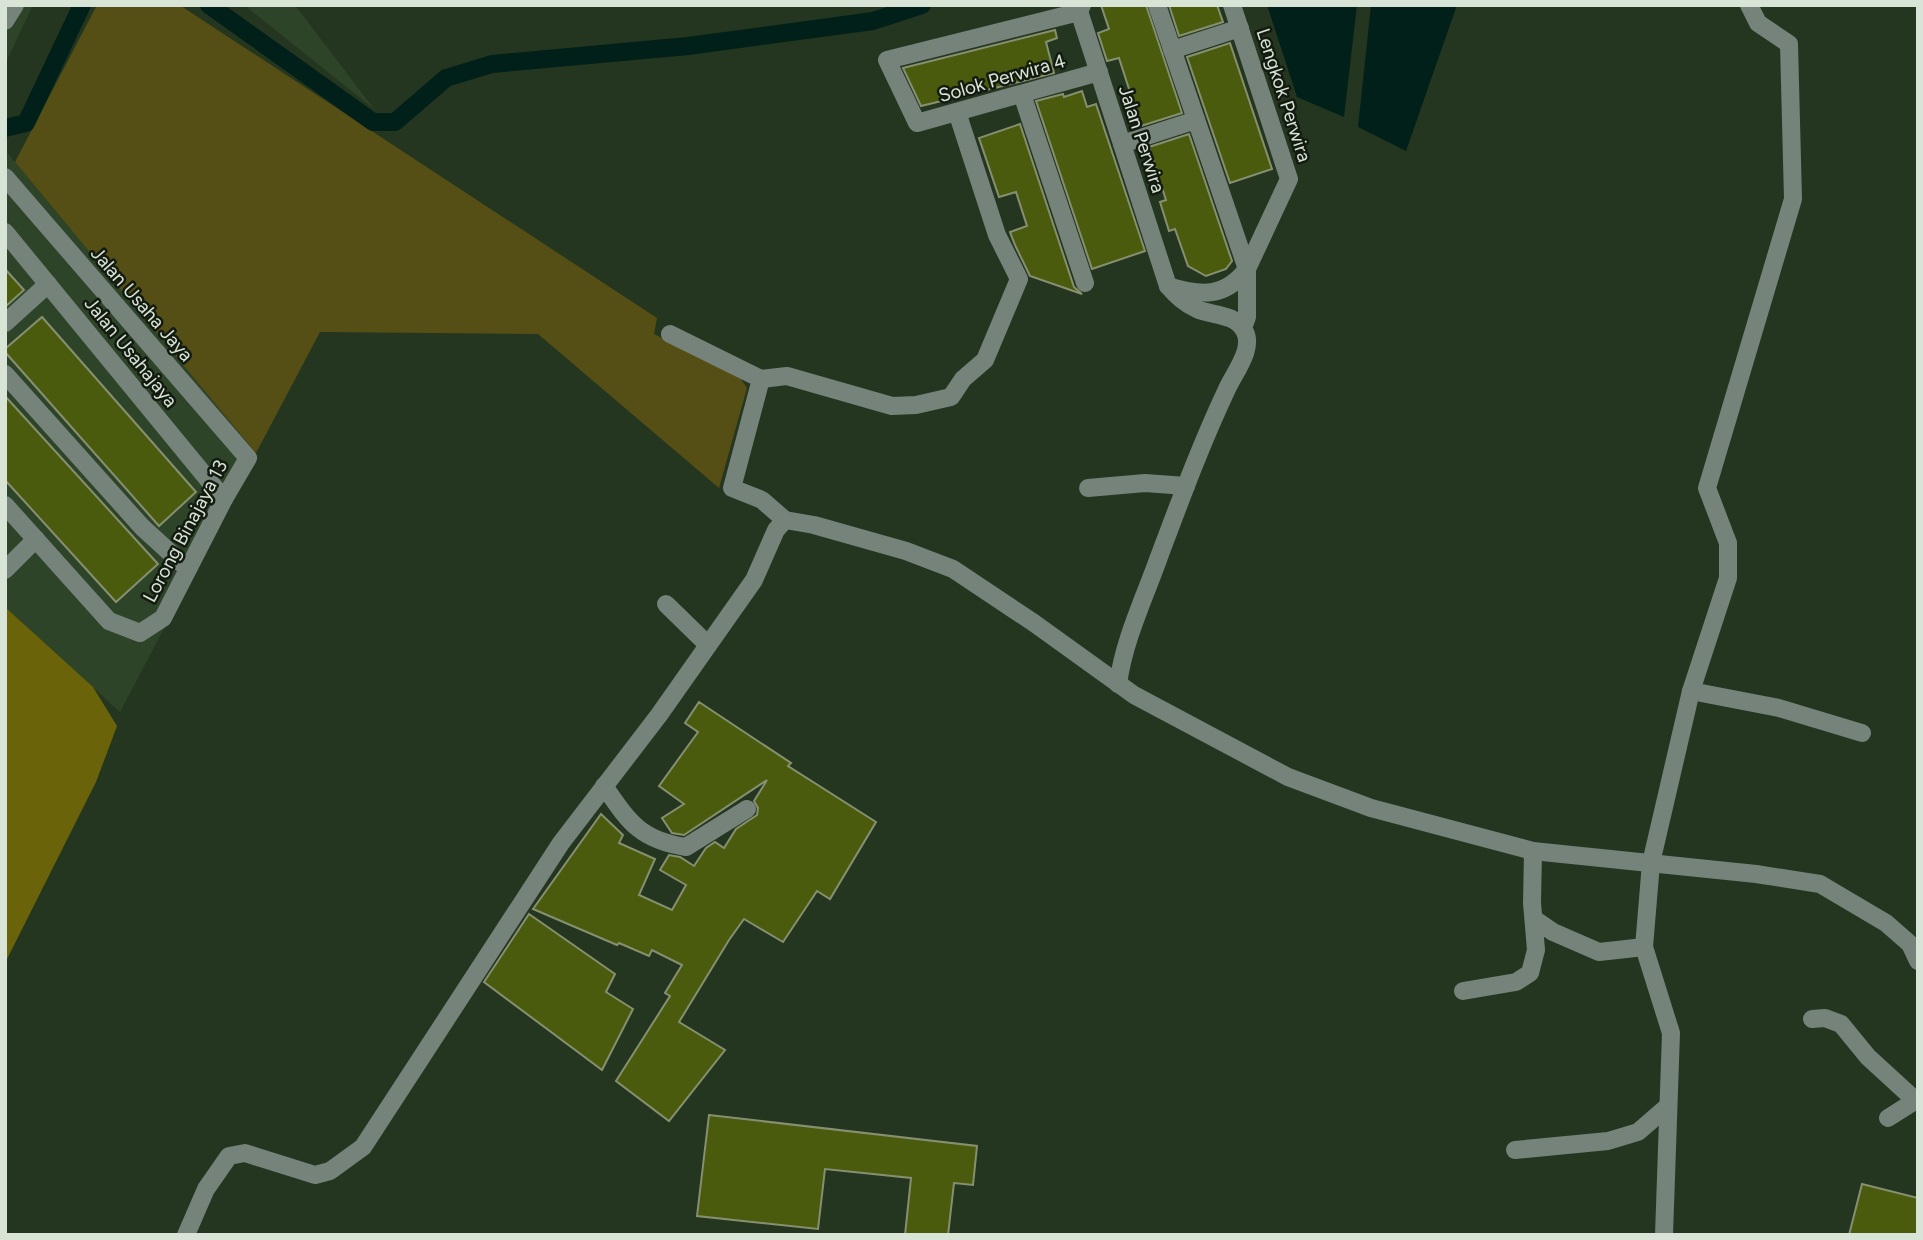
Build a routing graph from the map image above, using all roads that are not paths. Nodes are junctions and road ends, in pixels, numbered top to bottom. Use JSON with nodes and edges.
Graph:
{"nodes":[{"id":1,"x":15,"y":5,"type":"edge"},
{"id":2,"x":1157,"y":5,"type":"edge"},
{"id":3,"x":1232,"y":5,"type":"edge"},
{"id":4,"x":1749,"y":5,"type":"edge"},
{"id":5,"x":1079,"y":7,"type":"edge"},
{"id":6,"x":5,"y":22,"type":"edge"},
{"id":7,"x":1240,"y":28,"type":"junction"},
{"id":8,"x":1172,"y":50,"type":"junction"},
{"id":9,"x":1099,"y":72,"type":"junction"},
{"id":10,"x":1022,"y":94,"type":"junction"},
{"id":11,"x":957,"y":112,"type":"junction"},
{"id":12,"x":1196,"y":120,"type":"junction"},
{"id":13,"x":1122,"y":144,"type":"junction"},
{"id":14,"x":5,"y":177,"type":"edge"},
{"id":15,"x":5,"y":232,"type":"edge"},
{"id":16,"x":1247,"y":269,"type":"junction"},
{"id":17,"x":1085,"y":283,"type":"dead end"},
{"id":18,"x":48,"y":284,"type":"junction"},
{"id":19,"x":1168,"y":286,"type":"junction"},
{"id":20,"x":5,"y":323,"type":"edge"},
{"id":21,"x":1244,"y":328,"type":"junction"},
{"id":22,"x":670,"y":334,"type":"dead end"},
{"id":23,"x":5,"y":374,"type":"edge"},
{"id":24,"x":761,"y":379,"type":"junction"},
{"id":25,"x":248,"y":458,"type":"joint"},
{"id":26,"x":1186,"y":486,"type":"junction"},
{"id":27,"x":1088,"y":488,"type":"dead end"},
{"id":28,"x":224,"y":499,"type":"junction"},
{"id":29,"x":5,"y":505,"type":"edge"},
{"id":30,"x":785,"y":520,"type":"junction"},
{"id":31,"x":36,"y":539,"type":"junction"},
{"id":32,"x":188,"y":569,"type":"junction"},
{"id":33,"x":5,"y":570,"type":"edge"},
{"id":34,"x":666,"y":604,"type":"dead end"},
{"id":35,"x":708,"y":645,"type":"junction"},
{"id":36,"x":1118,"y":684,"type":"junction"},
{"id":37,"x":1691,"y":691,"type":"junction"},
{"id":38,"x":1862,"y":733,"type":"dead end"},
{"id":39,"x":604,"y":786,"type":"junction"},
{"id":40,"x":747,"y":808,"type":"dead end"},
{"id":41,"x":1533,"y":851,"type":"junction"},
{"id":42,"x":1651,"y":863,"type":"junction"},
{"id":43,"x":1534,"y":919,"type":"junction"},
{"id":44,"x":1644,"y":947,"type":"junction"},
{"id":45,"x":1918,"y":961,"type":"edge"},
{"id":46,"x":1462,"y":991,"type":"dead end"},
{"id":47,"x":1812,"y":1019,"type":"dead end"},
{"id":48,"x":1917,"y":1099,"type":"edge"},
{"id":49,"x":1668,"y":1106,"type":"junction"},
{"id":50,"x":1888,"y":1118,"type":"dead end"},
{"id":51,"x":1515,"y":1150,"type":"dead end"},
{"id":52,"x":187,"y":1235,"type":"edge"},
{"id":53,"x":1664,"y":1235,"type":"edge"}],
"edges":[{"from":1,"to":6,"type":"street"},
{"from":2,"to":8,"type":"street"},
{"from":3,"to":7,"type":"street","name":"Lengkok Perwira"},
{"from":4,"to":37,"type":"street"},
{"from":5,"to":9,"type":"street","name":"Jalan Perwira"},
{"from":5,"to":11,"type":"street","name":"Solok Perwira 4"},
{"from":7,"to":8,"type":"street"},
{"from":7,"to":16,"type":"street","name":"Lengkok Perwira"},
{"from":8,"to":12,"type":"street"},
{"from":9,"to":10,"type":"street","name":"Solok Perwira 4"},
{"from":9,"to":13,"type":"street","name":"Jalan Perwira"},
{"from":10,"to":11,"type":"street","name":"Solok Perwira 4"},
{"from":10,"to":17,"type":"street"},
{"from":11,"to":24,"type":"street"},
{"from":12,"to":13,"type":"street"},
{"from":12,"to":16,"type":"street"},
{"from":13,"to":19,"type":"street","name":"Jalan Perwira"},
{"from":14,"to":25,"type":"street","name":"Jalan Usaha Jaya"},
{"from":15,"to":18,"type":"street","name":"Jalan Usahajaya"},
{"from":16,"to":19,"type":"street","name":"Lengkok Perwira"},
{"from":16,"to":21,"type":"street"},
{"from":18,"to":20,"type":"street"},
{"from":18,"to":28,"type":"street","name":"Jalan Usahajaya"},
{"from":19,"to":21,"type":"street"},
{"from":21,"to":26,"type":"street"},
{"from":22,"to":24,"type":"street"},
{"from":23,"to":32,"type":"street"},
{"from":24,"to":30,"type":"street"},
{"from":25,"to":28,"type":"street","name":"Lorong Binajaya 13"},
{"from":26,"to":27,"type":"street"},
{"from":26,"to":36,"type":"street"},
{"from":28,"to":32,"type":"street","name":"Lorong Binajaya 13"},
{"from":29,"to":31,"type":"street","name":"Lorong Binajaya 13"},
{"from":30,"to":35,"type":"street"},
{"from":30,"to":36,"type":"street"},
{"from":31,"to":32,"type":"street","name":"Lorong Binajaya 13"},
{"from":31,"to":33,"type":"street"},
{"from":34,"to":35,"type":"street"},
{"from":35,"to":39,"type":"street"},
{"from":36,"to":41,"type":"street"},
{"from":37,"to":38,"type":"street"},
{"from":37,"to":42,"type":"street"},
{"from":39,"to":40,"type":"street"},
{"from":39,"to":52,"type":"street"},
{"from":41,"to":42,"type":"street"},
{"from":41,"to":43,"type":"street"},
{"from":42,"to":44,"type":"street"},
{"from":42,"to":45,"type":"street"},
{"from":43,"to":44,"type":"street"},
{"from":43,"to":46,"type":"street"},
{"from":44,"to":49,"type":"street"},
{"from":47,"to":48,"type":"street"},
{"from":48,"to":50,"type":"street"},
{"from":49,"to":51,"type":"street"},
{"from":49,"to":53,"type":"street"}]}
